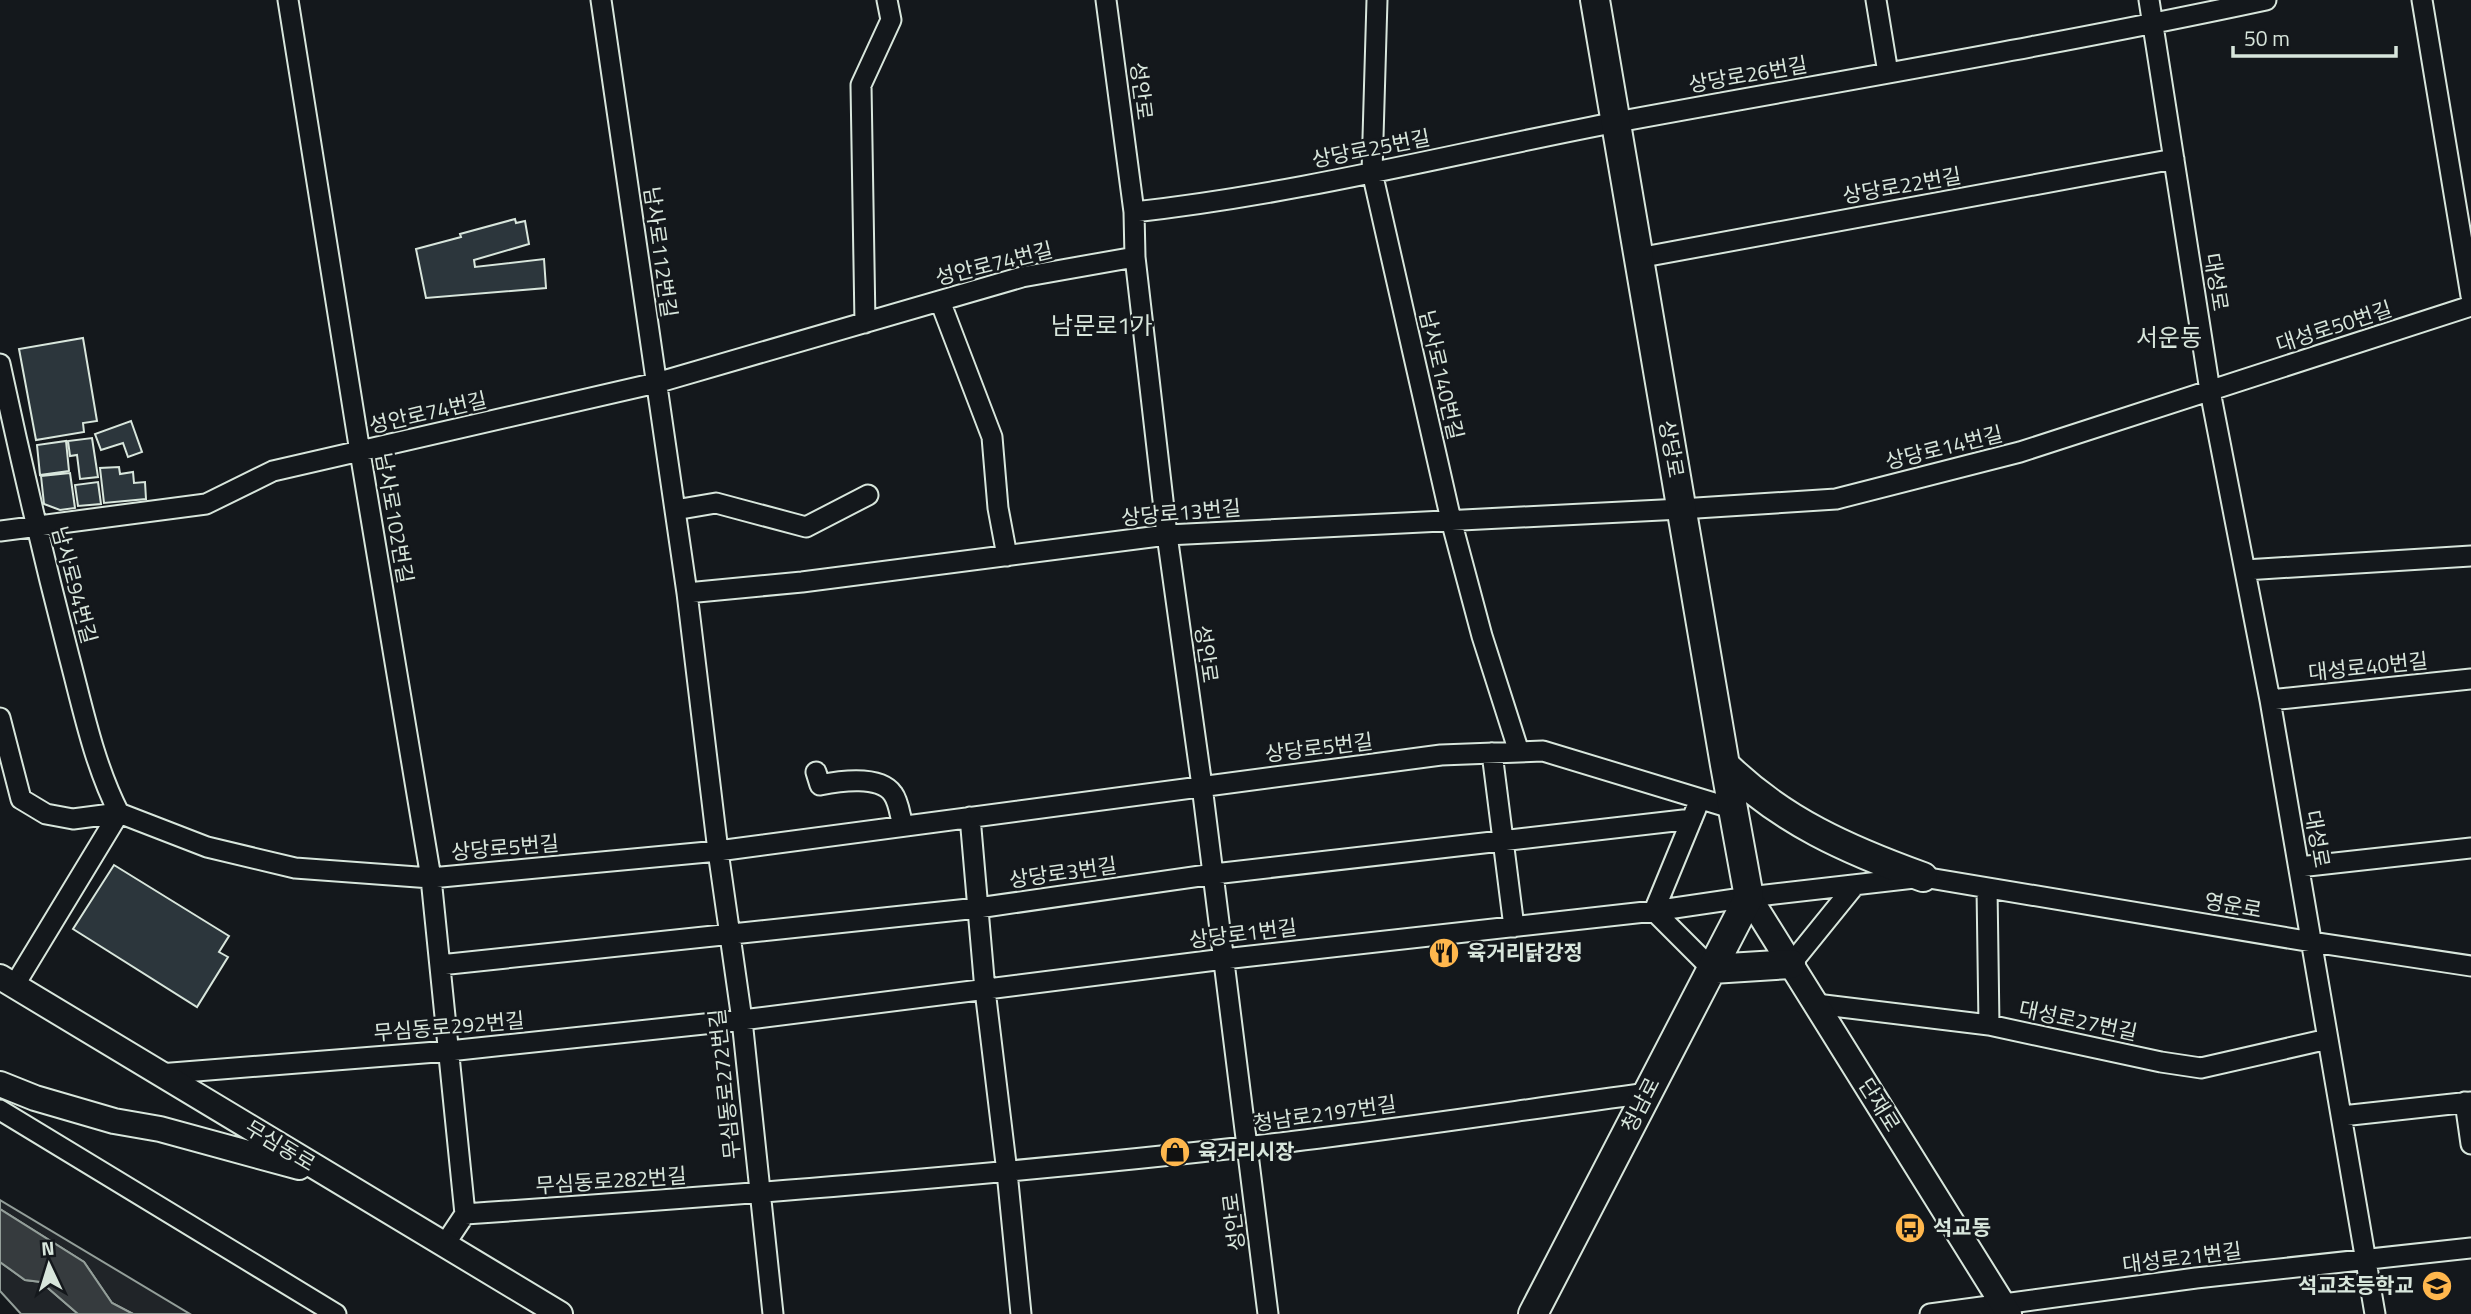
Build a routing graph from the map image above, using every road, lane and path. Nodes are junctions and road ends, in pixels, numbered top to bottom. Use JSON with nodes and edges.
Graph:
{"nodes":[{"id":1,"x":288,"y":0,"type":"edge"},
{"id":2,"x":601,"y":0,"type":"edge"},
{"id":3,"x":887,"y":0,"type":"edge"},
{"id":4,"x":1106,"y":0,"type":"edge"},
{"id":5,"x":1377,"y":0,"type":"edge"},
{"id":6,"x":1595,"y":0,"type":"edge"},
{"id":7,"x":1876,"y":0,"type":"edge"},
{"id":8,"x":2149,"y":0,"type":"edge"},
{"id":9,"x":2266,"y":0,"type":"edge"},
{"id":10,"x":2422,"y":0,"type":"edge"},
{"id":11,"x":2152,"y":24,"type":"junction"},
{"id":12,"x":1888,"y":73,"type":"junction"},
{"id":13,"x":1616,"y":123,"type":"junction"},
{"id":14,"x":2174,"y":159,"type":"junction"},
{"id":15,"x":1372,"y":172,"type":"junction"},
{"id":16,"x":1134,"y":212,"type":"junction"},
{"id":17,"x":1135,"y":257,"type":"junction"},
{"id":18,"x":1639,"y":258,"type":"junction"},
{"id":19,"x":2471,"y":296,"type":"edge"},
{"id":20,"x":940,"y":301,"type":"junction"},
{"id":21,"x":2471,"y":306,"type":"edge"},
{"id":22,"x":865,"y":323,"type":"junction"},
{"id":23,"x":0,"y":364,"type":"edge"},
{"id":24,"x":656,"y":383,"type":"junction"},
{"id":25,"x":2210,"y":391,"type":"junction"},
{"id":26,"x":360,"y":452,"type":"junction"},
{"id":27,"x":869,"y":495,"type":"dead end"},
{"id":28,"x":1681,"y":509,"type":"junction"},
{"id":29,"x":675,"y":510,"type":"junction"},
{"id":30,"x":1451,"y":520,"type":"junction"},
{"id":31,"x":35,"y":526,"type":"junction"},
{"id":32,"x":0,"y":531,"type":"edge"},
{"id":33,"x":1167,"y":535,"type":"junction"},
{"id":34,"x":1007,"y":556,"type":"junction"},
{"id":35,"x":2471,"y":556,"type":"edge"},
{"id":36,"x":2245,"y":570,"type":"junction"},
{"id":37,"x":687,"y":593,"type":"junction"},
{"id":38,"x":2471,"y":679,"type":"edge"},
{"id":39,"x":2270,"y":700,"type":"junction"},
{"id":40,"x":0,"y":718,"type":"edge"},
{"id":41,"x":1519,"y":752,"type":"junction"},
{"id":42,"x":1492,"y":753,"type":"junction"},
{"id":43,"x":1725,"y":765,"type":"junction"},
{"id":44,"x":816,"y":772,"type":"dead end"},
{"id":45,"x":1202,"y":786,"type":"junction"},
{"id":46,"x":1700,"y":799,"type":"junction"},
{"id":47,"x":1734,"y":809,"type":"junction"},
{"id":48,"x":119,"y":813,"type":"junction"},
{"id":49,"x":970,"y":817,"type":"junction"},
{"id":50,"x":1692,"y":819,"type":"junction"},
{"id":51,"x":903,"y":826,"type":"junction"},
{"id":52,"x":1503,"y":839,"type":"junction"},
{"id":53,"x":2471,"y":848,"type":"edge"},
{"id":54,"x":718,"y":851,"type":"junction"},
{"id":55,"x":2299,"y":867,"type":"junction"},
{"id":56,"x":1214,"y":874,"type":"junction"},
{"id":57,"x":1923,"y":877,"type":"junction"},
{"id":58,"x":431,"y":878,"type":"junction"},
{"id":59,"x":1855,"y":885,"type":"junction"},
{"id":60,"x":1987,"y":888,"type":"junction"},
{"id":61,"x":1749,"y":897,"type":"junction"},
{"id":62,"x":978,"y":908,"type":"junction"},
{"id":63,"x":1654,"y":911,"type":"junction"},
{"id":64,"x":1514,"y":927,"type":"junction"},
{"id":65,"x":730,"y":934,"type":"junction"},
{"id":66,"x":2312,"y":942,"type":"junction"},
{"id":67,"x":1224,"y":959,"type":"junction"},
{"id":68,"x":1791,"y":964,"type":"junction"},
{"id":69,"x":440,"y":965,"type":"junction"},
{"id":70,"x":2471,"y":966,"type":"edge"},
{"id":71,"x":1712,"y":969,"type":"junction"},
{"id":72,"x":7,"y":981,"type":"edge"},
{"id":73,"x":985,"y":990,"type":"junction"},
{"id":74,"x":1816,"y":1004,"type":"junction"},
{"id":75,"x":742,"y":1020,"type":"junction"},
{"id":76,"x":1989,"y":1025,"type":"junction"},
{"id":77,"x":2328,"y":1039,"type":"junction"},
{"id":78,"x":449,"y":1051,"type":"junction"},
{"id":79,"x":159,"y":1074,"type":"junction"},
{"id":80,"x":0,"y":1084,"type":"edge"},
{"id":81,"x":1648,"y":1093,"type":"junction"},
{"id":82,"x":2468,"y":1102,"type":"edge"},
{"id":83,"x":0,"y":1110,"type":"edge"},
{"id":84,"x":2342,"y":1116,"type":"junction"},
{"id":85,"x":2471,"y":1144,"type":"edge"},
{"id":86,"x":1247,"y":1147,"type":"junction"},
{"id":87,"x":1007,"y":1172,"type":"junction"},
{"id":88,"x":331,"y":1176,"type":"junction"},
{"id":89,"x":760,"y":1194,"type":"junction"},
{"id":90,"x":465,"y":1214,"type":"junction"},
{"id":91,"x":445,"y":1244,"type":"junction"},
{"id":92,"x":2471,"y":1248,"type":"edge"},
{"id":93,"x":2367,"y":1261,"type":"junction"},
{"id":94,"x":2006,"y":1309,"type":"edge"},
{"id":95,"x":336,"y":1314,"type":"edge"},
{"id":96,"x":560,"y":1314,"type":"edge"},
{"id":97,"x":772,"y":1314,"type":"edge"},
{"id":98,"x":1021,"y":1314,"type":"edge"},
{"id":99,"x":1268,"y":1314,"type":"edge"},
{"id":100,"x":1533,"y":1314,"type":"edge"},
{"id":101,"x":1930,"y":1314,"type":"edge"},
{"id":102,"x":2375,"y":1314,"type":"edge"}],
"edges":[{"from":1,"to":26,"type":"street","name":"남사로102번길"},
{"from":2,"to":24,"type":"street","name":"남사로112번길"},
{"from":3,"to":22,"type":"street"},
{"from":4,"to":16,"type":"street","name":"성안로"},
{"from":5,"to":15,"type":"street","name":"남사로140번길"},
{"from":6,"to":13,"type":"main road","name":"상당로"},
{"from":7,"to":12,"type":"street"},
{"from":8,"to":11,"type":"street","name":"대성로"},
{"from":9,"to":11,"type":"street","name":"상당로26번길"},
{"from":10,"to":19,"type":"street"},
{"from":11,"to":12,"type":"street","name":"상당로26번길"},
{"from":11,"to":14,"type":"street","name":"대성로"},
{"from":12,"to":13,"type":"street","name":"상당로26번길"},
{"from":13,"to":15,"type":"street","name":"상당로25번길"},
{"from":13,"to":18,"type":"main road","name":"상당로"},
{"from":14,"to":18,"type":"street","name":"상당로22번길"},
{"from":14,"to":25,"type":"street","name":"대성로"},
{"from":15,"to":16,"type":"street","name":"상당로25번길"},
{"from":15,"to":30,"type":"street","name":"남사로140번길"},
{"from":16,"to":17,"type":"street","name":"성안로"},
{"from":17,"to":20,"type":"street","name":"성안로74번길"},
{"from":17,"to":33,"type":"street","name":"성안로"},
{"from":18,"to":28,"type":"main road","name":"상당로"},
{"from":20,"to":22,"type":"street","name":"성안로74번길"},
{"from":20,"to":34,"type":"street"},
{"from":21,"to":25,"type":"street","name":"대성로50번길"},
{"from":22,"to":24,"type":"street","name":"성안로74번길"},
{"from":23,"to":31,"type":"street","name":"남사로94번길"},
{"from":24,"to":26,"type":"street","name":"성안로74번길"},
{"from":24,"to":29,"type":"street","name":"남사로112번길"},
{"from":25,"to":28,"type":"street","name":"상당로14번길"},
{"from":25,"to":36,"type":"street","name":"대성로"},
{"from":26,"to":31,"type":"street","name":"성안로74번길"},
{"from":26,"to":58,"type":"street","name":"남사로102번길"},
{"from":27,"to":29,"type":"street"},
{"from":28,"to":30,"type":"street","name":"상당로13번길"},
{"from":28,"to":43,"type":"main road","name":"상당로"},
{"from":29,"to":37,"type":"street","name":"남사로112번길"},
{"from":30,"to":33,"type":"street","name":"상당로13번길"},
{"from":30,"to":41,"type":"street","name":"남사로140번길"},
{"from":31,"to":32,"type":"street","name":"성안로74번길"},
{"from":31,"to":48,"type":"street","name":"남사로94번길"},
{"from":33,"to":34,"type":"street","name":"상당로13번길"},
{"from":33,"to":45,"type":"street","name":"성안로"},
{"from":34,"to":37,"type":"street","name":"상당로13번길"},
{"from":35,"to":36,"type":"street"},
{"from":36,"to":39,"type":"street","name":"대성로"},
{"from":37,"to":54,"type":"street","name":"남사로112번길"},
{"from":38,"to":39,"type":"street","name":"대성로40번길"},
{"from":39,"to":55,"type":"street","name":"대성로"},
{"from":40,"to":48,"type":"street"},
{"from":41,"to":42,"type":"street","name":"상당로5번길"},
{"from":41,"to":46,"type":"street","name":"상당로5번길"},
{"from":42,"to":45,"type":"street","name":"상당로5번길"},
{"from":42,"to":52,"type":"street"},
{"from":43,"to":47,"type":"main road","name":"상당로"},
{"from":43,"to":57,"type":"main road"},
{"from":44,"to":51,"type":"street"},
{"from":45,"to":49,"type":"street","name":"상당로5번길"},
{"from":45,"to":56,"type":"street","name":"성안로"},
{"from":46,"to":47,"type":"street","name":"상당로5번길"},
{"from":46,"to":50,"type":"street"},
{"from":47,"to":61,"type":"main road","name":"상당로"},
{"from":48,"to":58,"type":"street","name":"상당로5번길"},
{"from":48,"to":72,"type":"street"},
{"from":49,"to":51,"type":"street","name":"상당로5번길"},
{"from":49,"to":62,"type":"street"},
{"from":50,"to":52,"type":"street","name":"상당로3번길"},
{"from":50,"to":63,"type":"street"},
{"from":51,"to":54,"type":"street","name":"상당로5번길"},
{"from":52,"to":56,"type":"street","name":"상당로3번길"},
{"from":52,"to":64,"type":"street"},
{"from":53,"to":55,"type":"street"},
{"from":54,"to":58,"type":"street","name":"상당로5번길"},
{"from":54,"to":65,"type":"street","name":"무심동로272번길"},
{"from":55,"to":66,"type":"street","name":"대성로"},
{"from":56,"to":62,"type":"street","name":"상당로3번길"},
{"from":56,"to":67,"type":"street","name":"성안로"},
{"from":57,"to":59,"type":"street","name":"영운로"},
{"from":57,"to":60,"type":"street","name":"영운로"},
{"from":58,"to":69,"type":"street","name":"남사로102번길"},
{"from":59,"to":61,"type":"street","name":"영운로"},
{"from":59,"to":68,"type":"street"},
{"from":60,"to":66,"type":"street","name":"영운로"},
{"from":60,"to":76,"type":"street"},
{"from":61,"to":63,"type":"street","name":"상당로1번길"},
{"from":61,"to":68,"type":"street","name":"단재로"},
{"from":61,"to":71,"type":"main road","name":"청남로"},
{"from":62,"to":65,"type":"street","name":"상당로3번길"},
{"from":62,"to":73,"type":"street"},
{"from":63,"to":64,"type":"street","name":"상당로1번길"},
{"from":63,"to":71,"type":"street"},
{"from":64,"to":67,"type":"street","name":"상당로1번길"},
{"from":65,"to":69,"type":"street","name":"상당로3번길"},
{"from":65,"to":75,"type":"street","name":"무심동로272번길"},
{"from":66,"to":70,"type":"street","name":"영운로"},
{"from":66,"to":77,"type":"street","name":"대성로"},
{"from":67,"to":73,"type":"street","name":"상당로1번길"},
{"from":67,"to":86,"type":"street","name":"성안로"},
{"from":68,"to":71,"type":"main road"},
{"from":68,"to":74,"type":"street","name":"단재로"},
{"from":69,"to":78,"type":"street","name":"남사로102번길"},
{"from":71,"to":81,"type":"main road","name":"청남로"},
{"from":72,"to":79,"type":"street","name":"무심동로"},
{"from":73,"to":75,"type":"street","name":"상당로1번길"},
{"from":73,"to":87,"type":"street"},
{"from":74,"to":76,"type":"street","name":"대성로27번길"},
{"from":74,"to":94,"type":"street","name":"단재로"},
{"from":75,"to":78,"type":"street","name":"무심동로292번길"},
{"from":75,"to":89,"type":"street","name":"무심동로272번길"},
{"from":76,"to":77,"type":"street","name":"대성로27번길"},
{"from":77,"to":84,"type":"street","name":"대성로"},
{"from":78,"to":79,"type":"street","name":"무심동로292번길"},
{"from":78,"to":90,"type":"street","name":"남사로102번길"},
{"from":79,"to":88,"type":"street","name":"무심동로"},
{"from":80,"to":88,"type":"street"},
{"from":81,"to":86,"type":"street","name":"청남로2197번길"},
{"from":81,"to":100,"type":"main road","name":"청남로"},
{"from":82,"to":84,"type":"street"},
{"from":82,"to":85,"type":"street"},
{"from":83,"to":95,"type":"street"},
{"from":84,"to":93,"type":"street","name":"대성로"},
{"from":86,"to":87,"type":"street","name":"청남로2197번길"},
{"from":86,"to":99,"type":"street","name":"성안로"},
{"from":87,"to":89,"type":"street","name":"청남로2197번길"},
{"from":87,"to":98,"type":"street"},
{"from":88,"to":91,"type":"street","name":"무심동로"},
{"from":89,"to":90,"type":"street","name":"무심동로282번길"},
{"from":89,"to":97,"type":"street","name":"무심동로272번길"},
{"from":90,"to":91,"type":"street"},
{"from":91,"to":96,"type":"street","name":"무심동로"},
{"from":92,"to":93,"type":"street","name":"대성로21번길"},
{"from":93,"to":94,"type":"street","name":"대성로21번길"},
{"from":93,"to":102,"type":"street","name":"대성로"},
{"from":94,"to":101,"type":"street","name":"대성로21번길"}]}
